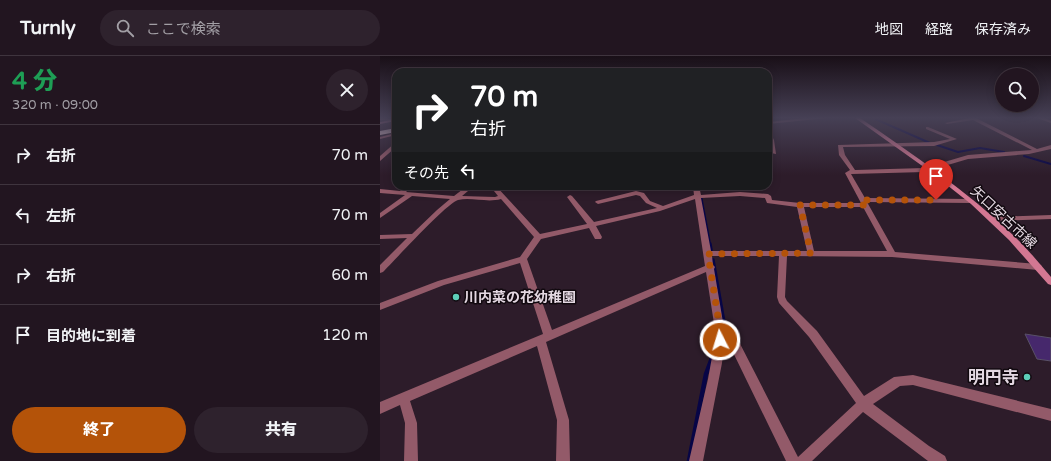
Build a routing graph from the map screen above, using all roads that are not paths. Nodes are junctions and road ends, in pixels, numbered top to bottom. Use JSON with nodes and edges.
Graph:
{"nodes":[{"id":1,"x":884,"y":137,"type":"edge"},
{"id":2,"x":950,"y":137,"type":"edge"},
{"id":3,"x":1009,"y":137,"type":"edge"},
{"id":4,"x":772,"y":140,"type":"edge"},
{"id":5,"x":894,"y":144,"type":"junction"},
{"id":6,"x":1051,"y":147,"type":"edge"},
{"id":7,"x":392,"y":148,"type":"edge"},
{"id":8,"x":1036,"y":150,"type":"junction"},
{"id":9,"x":392,"y":153,"type":"edge"},
{"id":10,"x":774,"y":153,"type":"dead end"},
{"id":11,"x":385,"y":154,"type":"junction"},
{"id":12,"x":380,"y":159,"type":"edge"},
{"id":13,"x":930,"y":169,"type":"junction"},
{"id":14,"x":853,"y":171,"type":"junction"},
{"id":15,"x":404,"y":190,"type":"edge"},
{"id":16,"x":466,"y":190,"type":"edge"},
{"id":17,"x":496,"y":190,"type":"edge"},
{"id":18,"x":697,"y":190,"type":"edge"},
{"id":19,"x":745,"y":190,"type":"edge"},
{"id":20,"x":380,"y":191,"type":"edge"},
{"id":21,"x":401,"y":193,"type":"junction"},
{"id":22,"x":411,"y":194,"type":"junction"},
{"id":23,"x":745,"y":194,"type":"junction"},
{"id":24,"x":698,"y":196,"type":"junction"},
{"id":25,"x":502,"y":197,"type":"junction"},
{"id":26,"x":570,"y":197,"type":"dead end"},
{"id":27,"x":455,"y":198,"type":"junction"},
{"id":28,"x":972,"y":201,"type":"junction"},
{"id":29,"x":598,"y":202,"type":"dead end"},
{"id":30,"x":864,"y":202,"type":"junction"},
{"id":31,"x":800,"y":205,"type":"junction"},
{"id":32,"x":662,"y":208,"type":"junction"},
{"id":33,"x":380,"y":216,"type":"edge"},
{"id":34,"x":1051,"y":217,"type":"edge"},
{"id":35,"x":992,"y":219,"type":"junction"},
{"id":36,"x":591,"y":225,"type":"junction"},
{"id":37,"x":414,"y":236,"type":"junction"},
{"id":38,"x":380,"y":237,"type":"edge"},
{"id":39,"x":538,"y":237,"type":"junction"},
{"id":40,"x":598,"y":237,"type":"dead end"},
{"id":41,"x":783,"y":253,"type":"junction"},
{"id":42,"x":811,"y":253,"type":"junction"},
{"id":43,"x":708,"y":254,"type":"junction"},
{"id":44,"x":892,"y":254,"type":"junction"},
{"id":45,"x":523,"y":258,"type":"junction"},
{"id":46,"x":1038,"y":267,"type":"junction"},
{"id":47,"x":711,"y":268,"type":"junction"},
{"id":48,"x":380,"y":270,"type":"edge"},
{"id":49,"x":1051,"y":282,"type":"edge"},
{"id":50,"x":380,"y":307,"type":"edge"},
{"id":51,"x":720,"y":330,"type":"junction"},
{"id":52,"x":545,"y":338,"type":"junction"},
{"id":53,"x":403,"y":398,"type":"junction"},
{"id":54,"x":863,"y":404,"type":"junction"},
{"id":55,"x":380,"y":408,"type":"edge"},
{"id":56,"x":1051,"y":415,"type":"edge"},
{"id":57,"x":411,"y":461,"type":"edge"},
{"id":58,"x":563,"y":461,"type":"edge"},
{"id":59,"x":696,"y":461,"type":"edge"},
{"id":60,"x":793,"y":461,"type":"edge"},
{"id":61,"x":803,"y":461,"type":"edge"},
{"id":62,"x":940,"y":461,"type":"edge"}],
"edges":[{"from":1,"to":5,"type":"main road","name":"矢口安古市線"},
{"from":2,"to":5,"type":"street"},
{"from":3,"to":8,"type":"street"},
{"from":4,"to":10,"type":"street"},
{"from":5,"to":13,"type":"main road","name":"矢口安古市線"},
{"from":5,"to":14,"type":"street"},
{"from":6,"to":8,"type":"street"},
{"from":7,"to":11,"type":"street"},
{"from":8,"to":13,"type":"street"},
{"from":9,"to":11,"type":"street"},
{"from":11,"to":12,"type":"street"},
{"from":13,"to":14,"type":"street"},
{"from":13,"to":28,"type":"main road","name":"矢口安古市線"},
{"from":14,"to":30,"type":"street"},
{"from":15,"to":21,"type":"street"},
{"from":16,"to":27,"type":"street"},
{"from":17,"to":25,"type":"street"},
{"from":18,"to":24,"type":"street"},
{"from":19,"to":23,"type":"street"},
{"from":20,"to":21,"type":"street"},
{"from":21,"to":22,"type":"street"},
{"from":22,"to":27,"type":"street"},
{"from":22,"to":33,"type":"street"},
{"from":23,"to":24,"type":"street"},
{"from":23,"to":31,"type":"street"},
{"from":24,"to":32,"type":"street"},
{"from":24,"to":43,"type":"street"},
{"from":25,"to":27,"type":"street"},
{"from":25,"to":39,"type":"street"},
{"from":26,"to":36,"type":"street"},
{"from":27,"to":37,"type":"street"},
{"from":28,"to":30,"type":"street"},
{"from":28,"to":35,"type":"main road","name":"矢口安古市線"},
{"from":29,"to":32,"type":"street"},
{"from":30,"to":31,"type":"street"},
{"from":30,"to":44,"type":"street"},
{"from":31,"to":42,"type":"street"},
{"from":32,"to":36,"type":"street"},
{"from":34,"to":35,"type":"street"},
{"from":35,"to":46,"type":"main road","name":"矢口安古市線"},
{"from":36,"to":39,"type":"street"},
{"from":36,"to":40,"type":"street"},
{"from":37,"to":38,"type":"street"},
{"from":37,"to":48,"type":"street"},
{"from":39,"to":45,"type":"street"},
{"from":41,"to":42,"type":"street"},
{"from":41,"to":43,"type":"street"},
{"from":41,"to":54,"type":"street"},
{"from":42,"to":44,"type":"street"},
{"from":43,"to":47,"type":"street"},
{"from":44,"to":46,"type":"street"},
{"from":45,"to":50,"type":"street"},
{"from":45,"to":52,"type":"street"},
{"from":46,"to":49,"type":"main road","name":"矢口安古市線"},
{"from":47,"to":51,"type":"street"},
{"from":47,"to":52,"type":"street"},
{"from":51,"to":59,"type":"street"},
{"from":51,"to":60,"type":"street"},
{"from":52,"to":53,"type":"street"},
{"from":52,"to":58,"type":"street"},
{"from":53,"to":55,"type":"street"},
{"from":53,"to":57,"type":"street"},
{"from":54,"to":56,"type":"street"},
{"from":54,"to":61,"type":"street"},
{"from":54,"to":62,"type":"street"}]}
